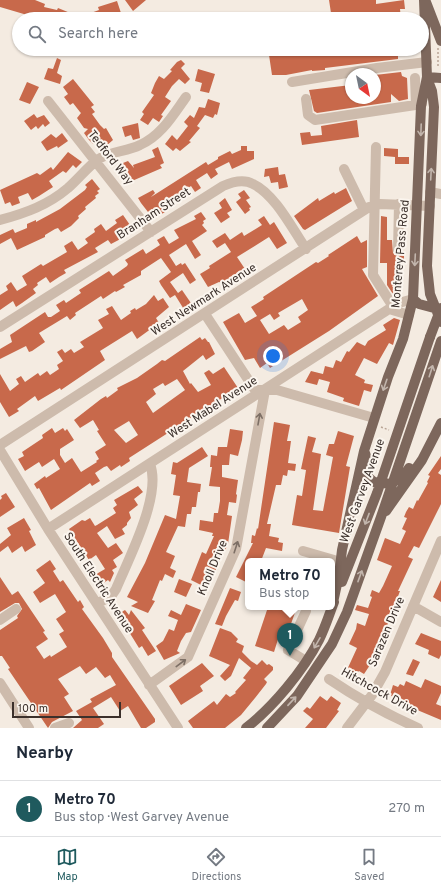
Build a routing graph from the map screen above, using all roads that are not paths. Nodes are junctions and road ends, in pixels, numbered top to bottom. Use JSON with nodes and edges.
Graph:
{"nodes":[{"id":1,"x":425,"y":0,"type":"edge"},
{"id":2,"x":424,"y":12,"type":"edge"},
{"id":3,"x":441,"y":41,"type":"edge"},
{"id":4,"x":426,"y":56,"type":"edge"},
{"id":5,"x":427,"y":62,"type":"junction"},
{"id":6,"x":440,"y":74,"type":"edge"},
{"id":7,"x":427,"y":77,"type":"junction"},
{"id":8,"x":415,"y":78,"type":"dead end"},
{"id":9,"x":292,"y":82,"type":"dead end"},
{"id":10,"x":186,"y":97,"type":"dead end"},
{"id":11,"x":441,"y":98,"type":"edge"},
{"id":12,"x":306,"y":99,"type":"dead end"},
{"id":13,"x":48,"y":101,"type":"dead end"},
{"id":14,"x":419,"y":104,"type":"junction"},
{"id":15,"x":434,"y":107,"type":"junction"},
{"id":16,"x":376,"y":147,"type":"dead end"},
{"id":17,"x":96,"y":161,"type":"junction"},
{"id":18,"x":344,"y":169,"type":"dead end"},
{"id":19,"x":430,"y":192,"type":"junction"},
{"id":20,"x":441,"y":194,"type":"edge"},
{"id":21,"x":399,"y":204,"type":"junction"},
{"id":22,"x":374,"y":205,"type":"junction"},
{"id":23,"x":418,"y":206,"type":"junction"},
{"id":24,"x":430,"y":206,"type":"junction"},
{"id":25,"x":364,"y":210,"type":"junction"},
{"id":26,"x":0,"y":220,"type":"edge"},
{"id":27,"x":151,"y":232,"type":"junction"},
{"id":28,"x":306,"y":249,"type":"junction"},
{"id":29,"x":398,"y":250,"type":"dead end"},
{"id":30,"x":413,"y":299,"type":"junction"},
{"id":31,"x":390,"y":307,"type":"junction"},
{"id":32,"x":438,"y":308,"type":"edge"},
{"id":33,"x":205,"y":314,"type":"junction"},
{"id":34,"x":410,"y":315,"type":"junction"},
{"id":35,"x":441,"y":322,"type":"edge"},
{"id":36,"x":0,"y":327,"type":"edge"},
{"id":37,"x":441,"y":341,"type":"edge"},
{"id":38,"x":264,"y":390,"type":"junction"},
{"id":39,"x":410,"y":399,"type":"junction"},
{"id":40,"x":377,"y":423,"type":"junction"},
{"id":41,"x":441,"y":423,"type":"edge"},
{"id":42,"x":0,"y":445,"type":"edge"},
{"id":43,"x":364,"y":451,"type":"junction"},
{"id":44,"x":1,"y":457,"type":"edge"},
{"id":45,"x":400,"y":460,"type":"junction"},
{"id":46,"x":422,"y":460,"type":"junction"},
{"id":47,"x":150,"y":464,"type":"junction"},
{"id":48,"x":409,"y":468,"type":"junction"},
{"id":49,"x":381,"y":483,"type":"junction"},
{"id":50,"x":391,"y":484,"type":"junction"},
{"id":51,"x":381,"y":517,"type":"junction"},
{"id":52,"x":48,"y":529,"type":"junction"},
{"id":53,"x":441,"y":541,"type":"edge"},
{"id":54,"x":303,"y":551,"type":"dead end"},
{"id":55,"x":327,"y":558,"type":"edge"},
{"id":56,"x":335,"y":560,"type":"edge"},
{"id":57,"x":341,"y":562,"type":"junction"},
{"id":58,"x":335,"y":592,"type":"edge"},
{"id":59,"x":335,"y":599,"type":"edge"},
{"id":60,"x":97,"y":604,"type":"junction"},
{"id":61,"x":413,"y":606,"type":"junction"},
{"id":62,"x":16,"y":609,"type":"dead end"},
{"id":63,"x":331,"y":610,"type":"edge"},
{"id":64,"x":306,"y":611,"type":"dead end"},
{"id":65,"x":0,"y":620,"type":"edge"},
{"id":66,"x":441,"y":622,"type":"edge"},
{"id":67,"x":304,"y":663,"type":"junction"},
{"id":68,"x":315,"y":672,"type":"junction"},
{"id":69,"x":329,"y":679,"type":"dead end"},
{"id":70,"x":149,"y":685,"type":"junction"},
{"id":71,"x":1,"y":686,"type":"edge"},
{"id":72,"x":367,"y":703,"type":"junction"},
{"id":73,"x":69,"y":723,"type":"dead end"},
{"id":74,"x":29,"y":728,"type":"edge"},
{"id":75,"x":55,"y":728,"type":"edge"},
{"id":76,"x":178,"y":728,"type":"edge"},
{"id":77,"x":246,"y":728,"type":"edge"},
{"id":78,"x":267,"y":728,"type":"edge"},
{"id":79,"x":347,"y":728,"type":"edge"},
{"id":80,"x":418,"y":728,"type":"edge"}],
"edges":[{"from":1,"to":2,"type":"main road","name":"Monterey Pass Road"},
{"from":1,"to":3,"type":"main road"},
{"from":4,"to":5,"type":"main road","name":"Monterey Pass Road"},
{"from":5,"to":7,"type":"main road","name":"Monterey Pass Road"},
{"from":5,"to":9,"type":"street"},
{"from":6,"to":7,"type":"main road"},
{"from":7,"to":14,"type":"main road","name":"Monterey Pass Road"},
{"from":7,"to":15,"type":"main road","name":"Monterey Pass Road"},
{"from":8,"to":14,"type":"street"},
{"from":10,"to":17,"type":"street"},
{"from":11,"to":15,"type":"main road"},
{"from":12,"to":14,"type":"street"},
{"from":13,"to":17,"type":"street","name":"Tedford Way"},
{"from":14,"to":23,"type":"main road","name":"Monterey Pass Road","one_way":true},
{"from":19,"to":15,"type":"main road","name":"Monterey Pass Road","one_way":true},
{"from":16,"to":22,"type":"street"},
{"from":17,"to":26,"type":"street"},
{"from":17,"to":27,"type":"street","name":"Tedford Way"},
{"from":18,"to":25,"type":"street"},
{"from":19,"to":20,"type":"street"},
{"from":19,"to":24,"type":"main road","name":"Monterey Pass Road"},
{"from":21,"to":22,"type":"street","name":"West Newmark Avenue"},
{"from":21,"to":23,"type":"street","name":"West Newmark Avenue"},
{"from":21,"to":29,"type":"street"},
{"from":22,"to":25,"type":"street","name":"West Newmark Avenue"},
{"from":22,"to":31,"type":"street"},
{"from":23,"to":24,"type":"street","name":"West Newmark Avenue"},
{"from":23,"to":30,"type":"main road","name":"Monterey Pass Road","one_way":true},
{"from":24,"to":32,"type":"main road","name":"Monterey Pass Road"},
{"from":25,"to":28,"type":"street","name":"West Newmark Avenue"},
{"from":27,"to":28,"type":"street","name":"Branham Street"},
{"from":27,"to":36,"type":"street","name":"Branham Street"},
{"from":28,"to":33,"type":"street","name":"West Newmark Avenue"},
{"from":30,"to":31,"type":"street","name":"West Mabel Avenue"},
{"from":30,"to":32,"type":"main road"},
{"from":30,"to":34,"type":"main road","name":"Monterey Pass Road"},
{"from":31,"to":34,"type":"street"},
{"from":31,"to":38,"type":"street","name":"West Mabel Avenue"},
{"from":32,"to":35,"type":"main road","name":"Monterey Pass Road"},
{"from":32,"to":39,"type":"main road","name":"West Garvey Avenue","bridge":true},
{"from":33,"to":38,"type":"street"},
{"from":33,"to":42,"type":"street","name":"West Newmark Avenue"},
{"from":34,"to":40,"type":"main road","name":"Monterey Pass Road","one_way":true},
{"from":45,"to":37,"type":"main road","name":"West Garvey Avenue","one_way":true},
{"from":38,"to":40,"type":"street"},
{"from":38,"to":47,"type":"street","name":"West Mabel Avenue"},
{"from":70,"to":38,"type":"street","name":"Knoll Drive","one_way":true},
{"from":39,"to":45,"type":"main road"},
{"from":39,"to":49,"type":"main road","name":"West Garvey Avenue"},
{"from":40,"to":43,"type":"main road","name":"Monterey Pass Road"},
{"from":41,"to":46,"type":"main road"},
{"from":43,"to":49,"type":"main road"},
{"from":43,"to":57,"type":"main road","name":"Monterey Pass Road"},
{"from":44,"to":52,"type":"street","name":"South Electric Avenue"},
{"from":45,"to":48,"type":"main road"},
{"from":45,"to":50,"type":"main road","name":"West Garvey Avenue"},
{"from":46,"to":48,"type":"main road"},
{"from":46,"to":51,"type":"main road"},
{"from":47,"to":52,"type":"street","name":"West Mabel Avenue"},
{"from":47,"to":60,"type":"street"},
{"from":48,"to":50,"type":"main road"},
{"from":49,"to":50,"type":"main road"},
{"from":49,"to":59,"type":"main road","name":"West Garvey Avenue","one_way":true},
{"from":50,"to":51,"type":"main road","name":"West Garvey Avenue"},
{"from":68,"to":51,"type":"main road","name":"West Garvey Avenue","one_way":true},
{"from":52,"to":60,"type":"street","name":"South Electric Avenue"},
{"from":53,"to":61,"type":"street","name":"Sarazen Drive"},
{"from":54,"to":55,"type":"street"},
{"from":56,"to":57,"type":"street"},
{"from":57,"to":58,"type":"main road","name":"Monterey Pass Road"},
{"from":60,"to":70,"type":"street","name":"South Electric Avenue"},
{"from":61,"to":66,"type":"street"},
{"from":61,"to":72,"type":"street","name":"Sarazen Drive"},
{"from":62,"to":65,"type":"street"},
{"from":63,"to":67,"type":"main road","name":"West Garvey Avenue","one_way":true},
{"from":64,"to":67,"type":"street"},
{"from":67,"to":68,"type":"main road"},
{"from":67,"to":77,"type":"main road","name":"West Garvey Avenue"},
{"from":78,"to":68,"type":"main road","name":"West Garvey Avenue","one_way":true},
{"from":69,"to":72,"type":"street","name":"Hitchcock Drive"},
{"from":70,"to":76,"type":"street","name":"South Electric Avenue"},
{"from":71,"to":74,"type":"street"},
{"from":72,"to":79,"type":"street","name":"Sarazen Drive"},
{"from":72,"to":80,"type":"street","name":"Hitchcock Drive"},
{"from":73,"to":75,"type":"street"}]}
